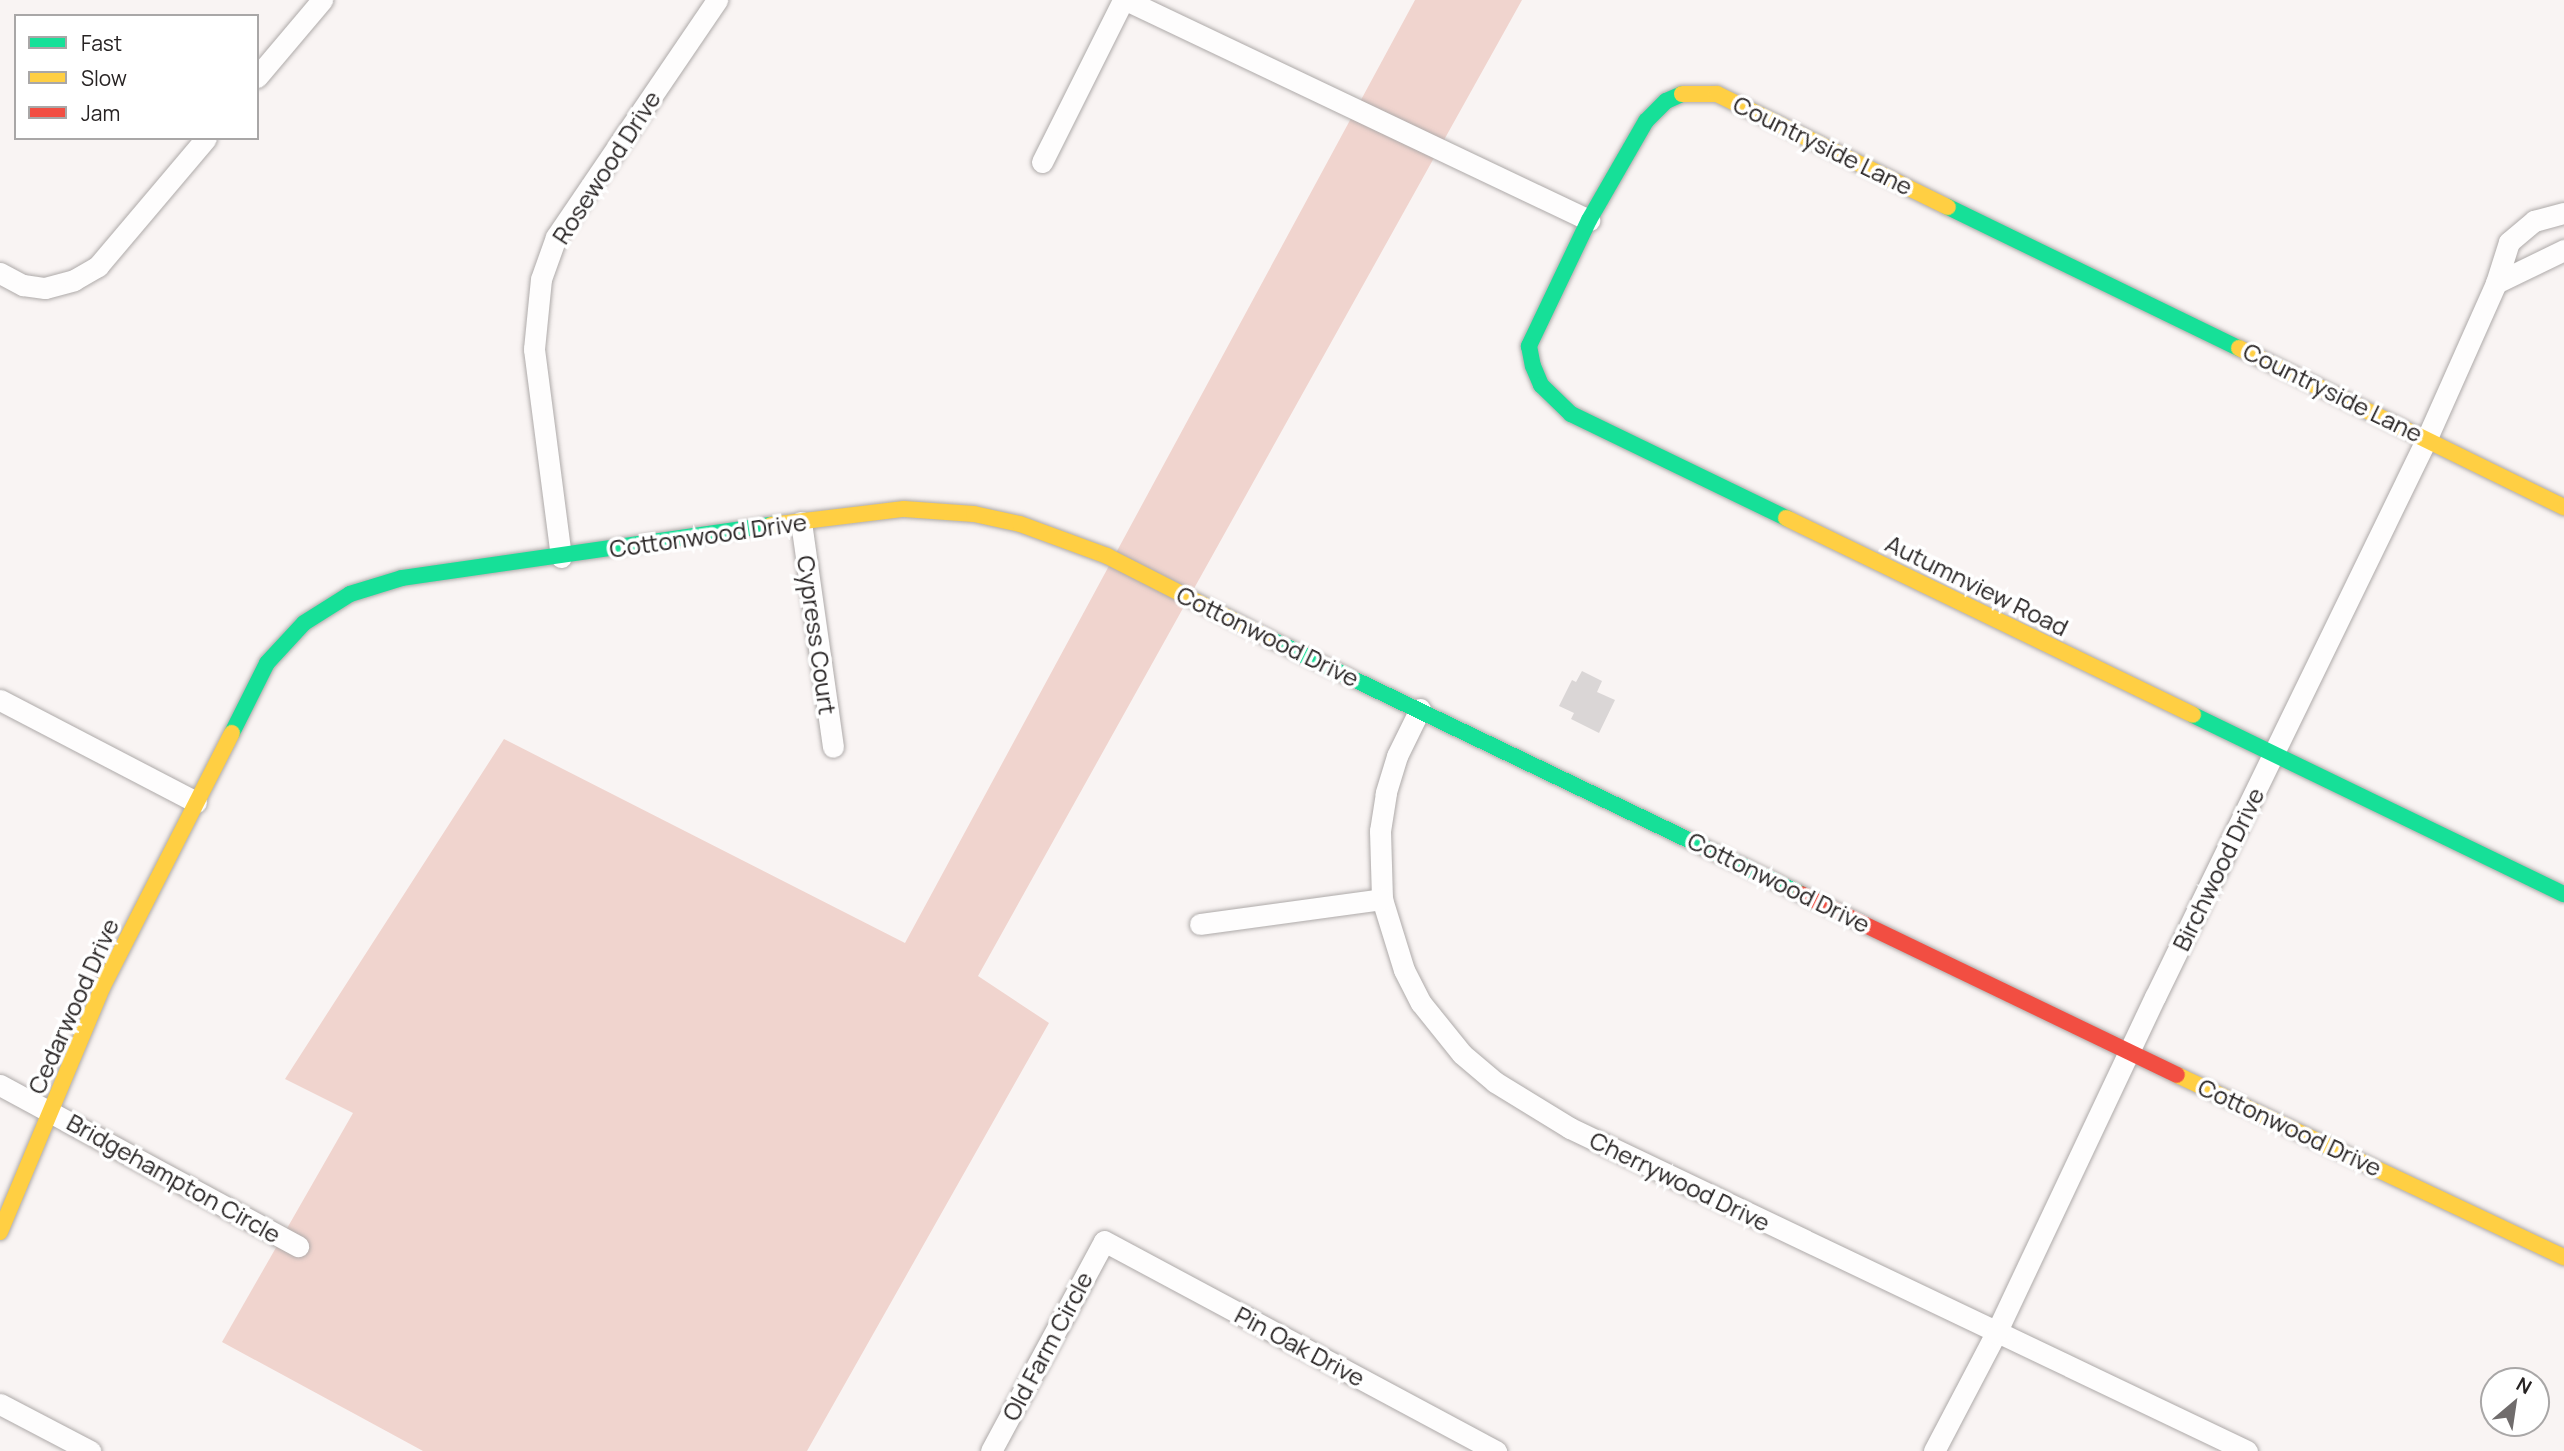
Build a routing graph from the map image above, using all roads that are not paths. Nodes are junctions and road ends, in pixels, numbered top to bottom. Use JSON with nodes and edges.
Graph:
{"nodes":[{"id":1,"x":717,"y":0,"type":"edge"},
{"id":2,"x":1124,"y":0,"type":"edge"},
{"id":3,"x":317,"y":1,"type":"edge"},
{"id":4,"x":259,"y":74,"type":"edge"},
{"id":5,"x":204,"y":140,"type":"edge"},
{"id":6,"x":1042,"y":162,"type":"dead end"},
{"id":7,"x":2564,"y":213,"type":"edge"},
{"id":8,"x":1589,"y":220,"type":"junction"},
{"id":9,"x":2564,"y":250,"type":"edge"},
{"id":10,"x":0,"y":273,"type":"edge"},
{"id":11,"x":2496,"y":284,"type":"junction"},
{"id":12,"x":2427,"y":438,"type":"junction"},
{"id":13,"x":2564,"y":507,"type":"edge"},
{"id":14,"x":801,"y":522,"type":"junction"},
{"id":15,"x":561,"y":557,"type":"junction"},
{"id":16,"x":0,"y":700,"type":"edge"},
{"id":17,"x":1420,"y":709,"type":"junction"},
{"id":18,"x":833,"y":747,"type":"dead end"},
{"id":19,"x":2274,"y":754,"type":"junction"},
{"id":20,"x":196,"y":802,"type":"junction"},
{"id":21,"x":2564,"y":894,"type":"edge"},
{"id":22,"x":1382,"y":899,"type":"junction"},
{"id":23,"x":1200,"y":924,"type":"dead end"},
{"id":24,"x":2129,"y":1052,"type":"junction"},
{"id":25,"x":0,"y":1085,"type":"edge"},
{"id":26,"x":51,"y":1111,"type":"junction"},
{"id":27,"x":0,"y":1232,"type":"edge"},
{"id":28,"x":1104,"y":1241,"type":"joint"},
{"id":29,"x":298,"y":1246,"type":"dead end"},
{"id":30,"x":2564,"y":1257,"type":"edge"},
{"id":31,"x":1996,"y":1333,"type":"junction"},
{"id":32,"x":0,"y":1404,"type":"edge"},
{"id":33,"x":90,"y":1451,"type":"edge"},
{"id":34,"x":991,"y":1451,"type":"edge"},
{"id":35,"x":1496,"y":1451,"type":"edge"},
{"id":36,"x":1934,"y":1451,"type":"edge"},
{"id":37,"x":2247,"y":1451,"type":"edge"}],
"edges":[{"from":1,"to":15,"type":"street","name":"Rosewood Drive"},
{"from":2,"to":6,"type":"street"},
{"from":2,"to":8,"type":"street"},
{"from":3,"to":4,"type":"street"},
{"from":5,"to":10,"type":"street"},
{"from":7,"to":11,"type":"street","name":"Birchwood Drive"},
{"from":8,"to":12,"type":"street","name":"Countryside Lane"},
{"from":8,"to":19,"type":"street","name":"Autumnview Road"},
{"from":9,"to":11,"type":"street"},
{"from":11,"to":12,"type":"street","name":"Birchwood Drive"},
{"from":12,"to":13,"type":"street","name":"Countryside Lane"},
{"from":12,"to":19,"type":"street","name":"Birchwood Drive"},
{"from":14,"to":15,"type":"street","name":"Cottonwood Drive"},
{"from":14,"to":17,"type":"street","name":"Cottonwood Drive"},
{"from":14,"to":18,"type":"street","name":"Cypress Court"},
{"from":15,"to":20,"type":"street","name":"Cottonwood Drive"},
{"from":16,"to":20,"type":"street"},
{"from":17,"to":22,"type":"street","name":"Cherrywood Drive"},
{"from":17,"to":24,"type":"street","name":"Cottonwood Drive"},
{"from":19,"to":21,"type":"street","name":"Autumnview Road"},
{"from":19,"to":24,"type":"street","name":"Birchwood Drive"},
{"from":20,"to":26,"type":"street","name":"Cedarwood Drive"},
{"from":22,"to":23,"type":"street"},
{"from":22,"to":31,"type":"street","name":"Cherrywood Drive"},
{"from":24,"to":30,"type":"street","name":"Cottonwood Drive"},
{"from":24,"to":31,"type":"street","name":"Birchwood Drive"},
{"from":25,"to":26,"type":"street","name":"Bridgehampton Circle"},
{"from":26,"to":27,"type":"street","name":"Cedarwood Drive"},
{"from":26,"to":29,"type":"street","name":"Bridgehampton Circle"},
{"from":28,"to":34,"type":"street","name":"Old Farm Circle"},
{"from":28,"to":35,"type":"street","name":"Pin Oak Drive"},
{"from":31,"to":36,"type":"street","name":"Birchwood Drive"},
{"from":31,"to":37,"type":"street","name":"Cherrywood Drive"},
{"from":32,"to":33,"type":"street"}]}
